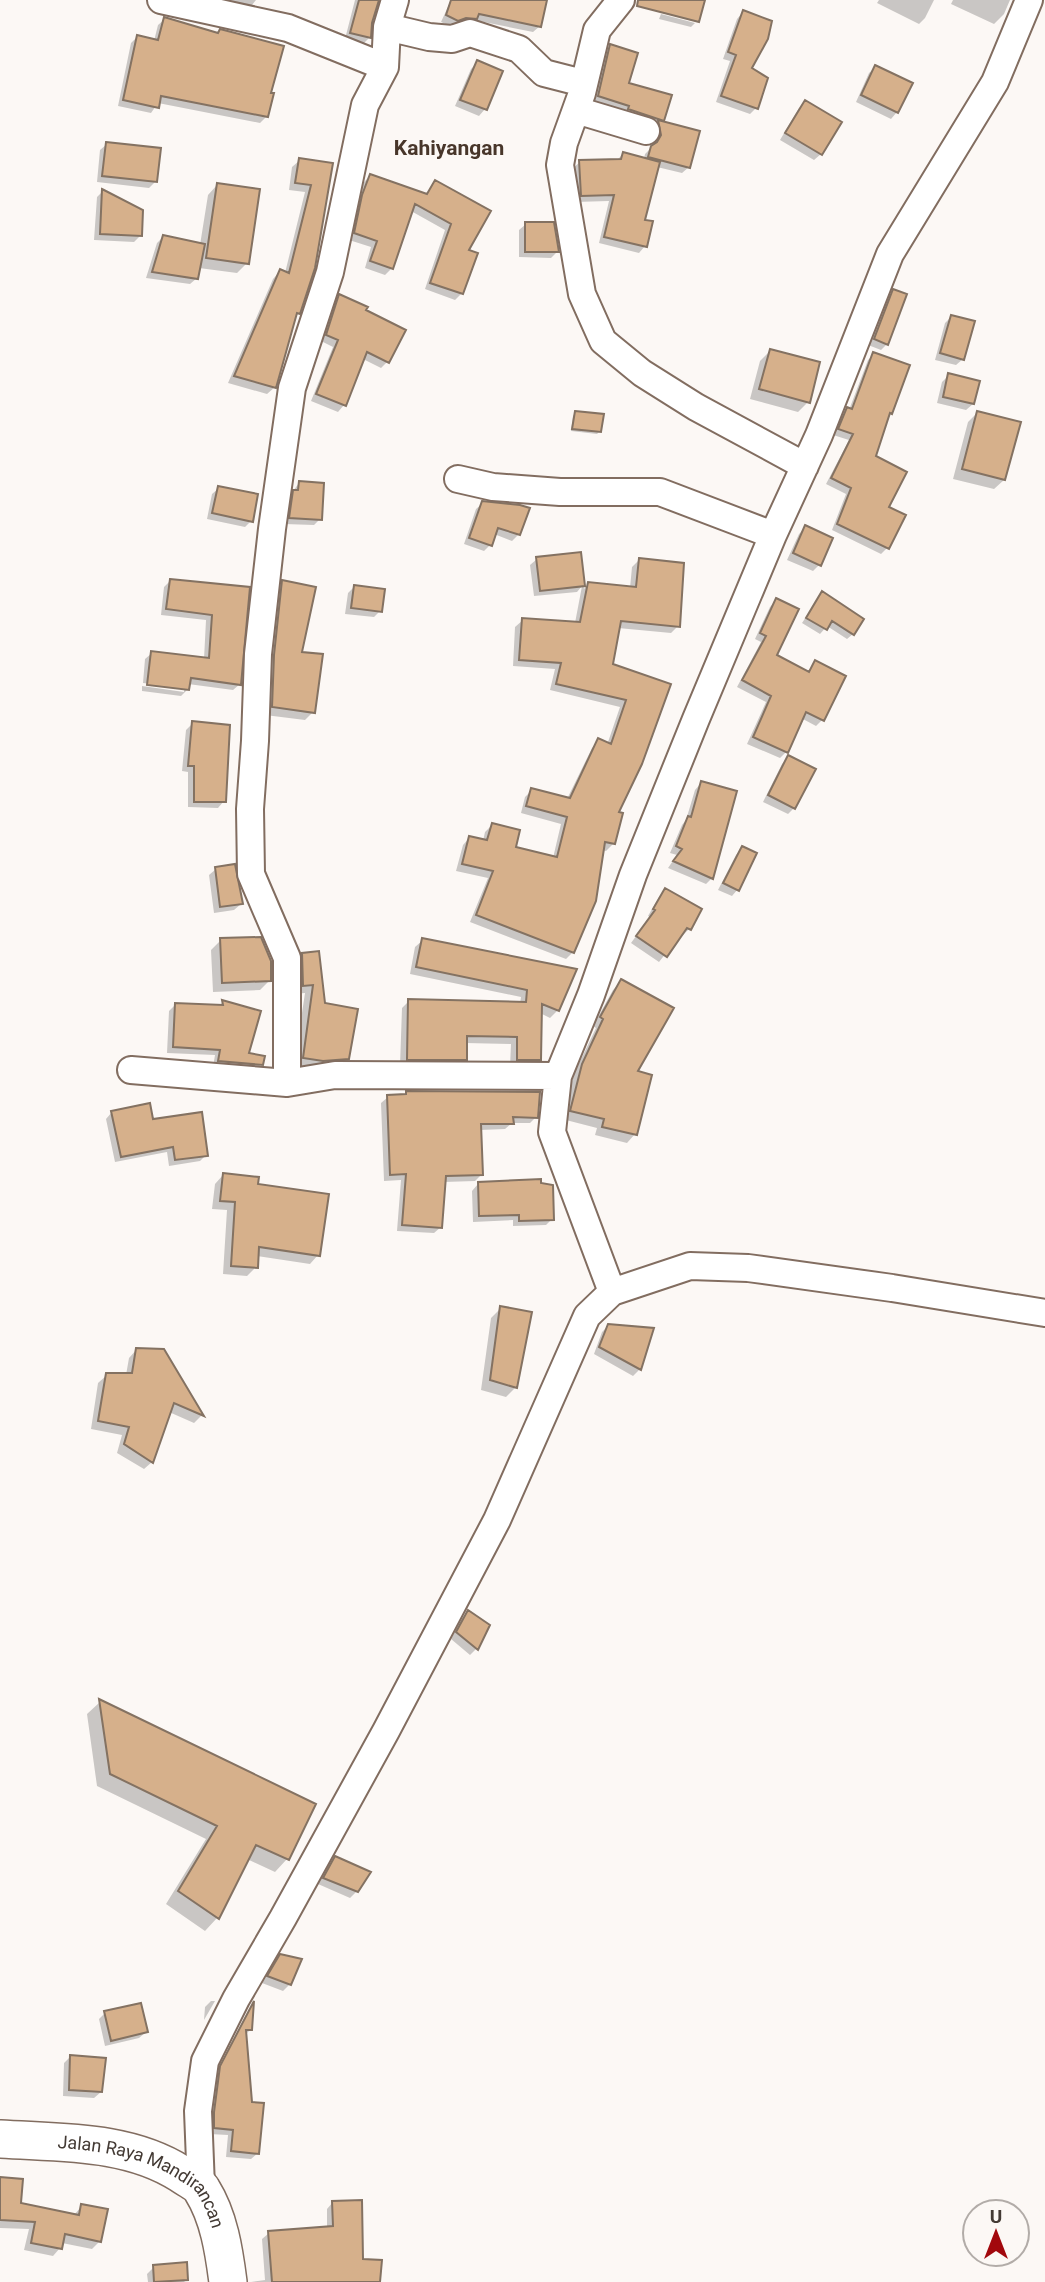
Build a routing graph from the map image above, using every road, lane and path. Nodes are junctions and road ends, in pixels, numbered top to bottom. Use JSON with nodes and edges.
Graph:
{"nodes":[{"id":1,"x":161,"y":0,"type":"edge"},
{"id":2,"x":395,"y":0,"type":"edge"},
{"id":3,"x":621,"y":0,"type":"edge"},
{"id":4,"x":1029,"y":0,"type":"edge"},
{"id":5,"x":387,"y":27,"type":"junction"},
{"id":6,"x":384,"y":66,"type":"junction"},
{"id":7,"x":583,"y":83,"type":"junction"},
{"id":8,"x":576,"y":110,"type":"junction"},
{"id":9,"x":646,"y":131,"type":"dead end"},
{"id":10,"x":805,"y":466,"type":"junction"},
{"id":11,"x":458,"y":479,"type":"dead end"},
{"id":12,"x":773,"y":535,"type":"junction"},
{"id":13,"x":131,"y":1070,"type":"dead end"},
{"id":14,"x":558,"y":1076,"type":"junction"},
{"id":15,"x":288,"y":1083,"type":"junction"},
{"id":16,"x":612,"y":1292,"type":"junction"},
{"id":17,"x":1044,"y":1312,"type":"edge"},
{"id":18,"x":0,"y":2139,"type":"edge"},
{"id":19,"x":201,"y":2187,"type":"junction"},
{"id":20,"x":229,"y":2282,"type":"edge"}],
"edges":[{"from":1,"to":6,"type":"street"},
{"from":2,"to":5,"type":"street"},
{"from":3,"to":7,"type":"street"},
{"from":4,"to":10,"type":"street"},
{"from":5,"to":6,"type":"street"},
{"from":5,"to":7,"type":"street"},
{"from":6,"to":15,"type":"street"},
{"from":7,"to":8,"type":"street"},
{"from":8,"to":9,"type":"street"},
{"from":8,"to":10,"type":"street"},
{"from":10,"to":12,"type":"street"},
{"from":11,"to":12,"type":"street"},
{"from":12,"to":14,"type":"street"},
{"from":13,"to":15,"type":"street"},
{"from":14,"to":15,"type":"street"},
{"from":14,"to":16,"type":"street"},
{"from":16,"to":17,"type":"street"},
{"from":16,"to":19,"type":"street"},
{"from":18,"to":19,"type":"street","name":"Jalan Raya Mandirancan"},
{"from":19,"to":20,"type":"street","name":"Jalan Raya Mandirancan"}]}
